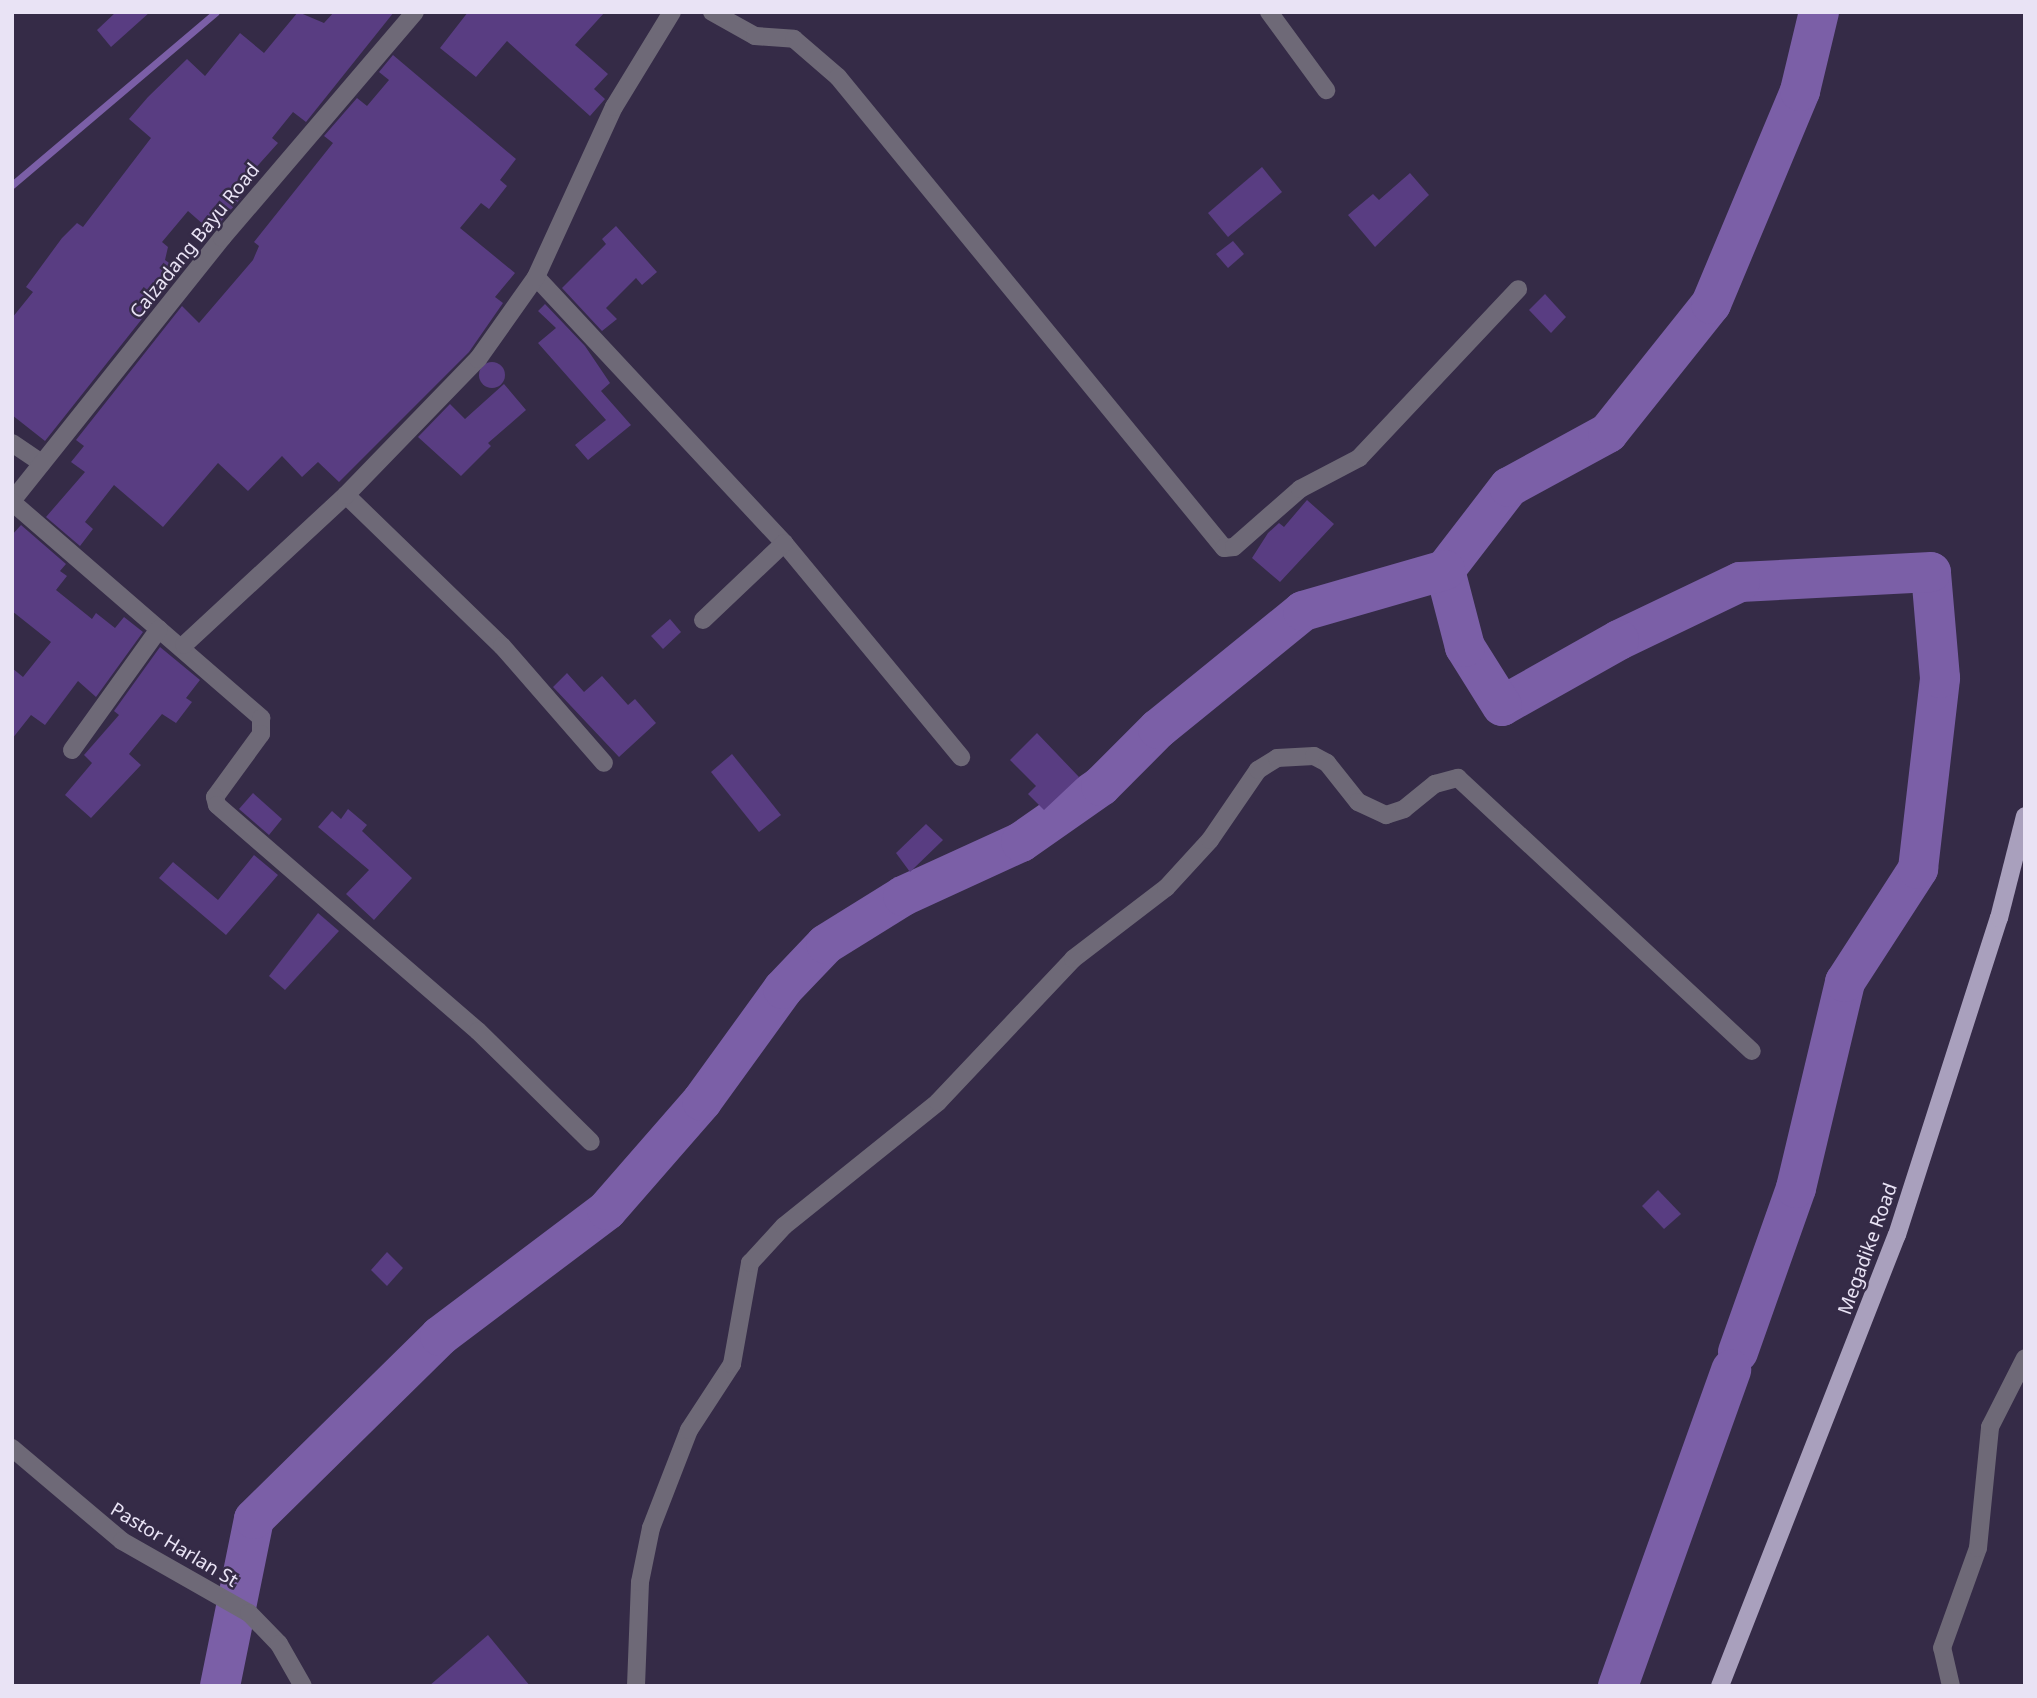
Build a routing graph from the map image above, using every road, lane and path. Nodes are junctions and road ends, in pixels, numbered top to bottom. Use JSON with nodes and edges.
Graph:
{"nodes":[{"id":1,"x":415,"y":12,"type":"edge"},
{"id":2,"x":672,"y":12,"type":"edge"},
{"id":3,"x":712,"y":12,"type":"edge"},
{"id":4,"x":1269,"y":12,"type":"edge"},
{"id":5,"x":1326,"y":90,"type":"dead end"},
{"id":6,"x":536,"y":276,"type":"junction"},
{"id":7,"x":1518,"y":289,"type":"dead end"},
{"id":8,"x":12,"y":443,"type":"edge"},
{"id":9,"x":42,"y":463,"type":"junction"},
{"id":10,"x":346,"y":495,"type":"junction"},
{"id":11,"x":12,"y":501,"type":"edge"},
{"id":12,"x":784,"y":543,"type":"junction"},
{"id":13,"x":703,"y":620,"type":"dead end"},
{"id":14,"x":159,"y":629,"type":"junction"},
{"id":15,"x":184,"y":645,"type":"junction"},
{"id":16,"x":72,"y":750,"type":"dead end"},
{"id":17,"x":961,"y":757,"type":"dead end"},
{"id":18,"x":604,"y":763,"type":"dead end"},
{"id":19,"x":2025,"y":816,"type":"edge"},
{"id":20,"x":1752,"y":1051,"type":"dead end"},
{"id":21,"x":591,"y":1142,"type":"dead end"},
{"id":22,"x":2025,"y":1358,"type":"edge"},
{"id":23,"x":12,"y":1448,"type":"edge"},
{"id":24,"x":303,"y":1686,"type":"edge"},
{"id":25,"x":636,"y":1686,"type":"edge"},
{"id":26,"x":1720,"y":1686,"type":"edge"},
{"id":27,"x":1951,"y":1686,"type":"edge"}],
"edges":[{"from":1,"to":9,"type":"street","name":"Calzadang Bayu Road"},
{"from":2,"to":6,"type":"street"},
{"from":3,"to":7,"type":"street"},
{"from":4,"to":5,"type":"street"},
{"from":6,"to":10,"type":"street"},
{"from":6,"to":12,"type":"street"},
{"from":8,"to":9,"type":"street"},
{"from":9,"to":11,"type":"street","name":"Calzadang Bayu Road"},
{"from":10,"to":15,"type":"street"},
{"from":10,"to":18,"type":"street"},
{"from":11,"to":14,"type":"street"},
{"from":12,"to":13,"type":"street"},
{"from":12,"to":17,"type":"street"},
{"from":14,"to":15,"type":"street"},
{"from":14,"to":16,"type":"street"},
{"from":15,"to":21,"type":"street"},
{"from":19,"to":26,"type":"main road","name":"Megadike Road"},
{"from":20,"to":25,"type":"street"},
{"from":22,"to":27,"type":"street"},
{"from":23,"to":24,"type":"street","name":"Pastor Harlan St"}]}
